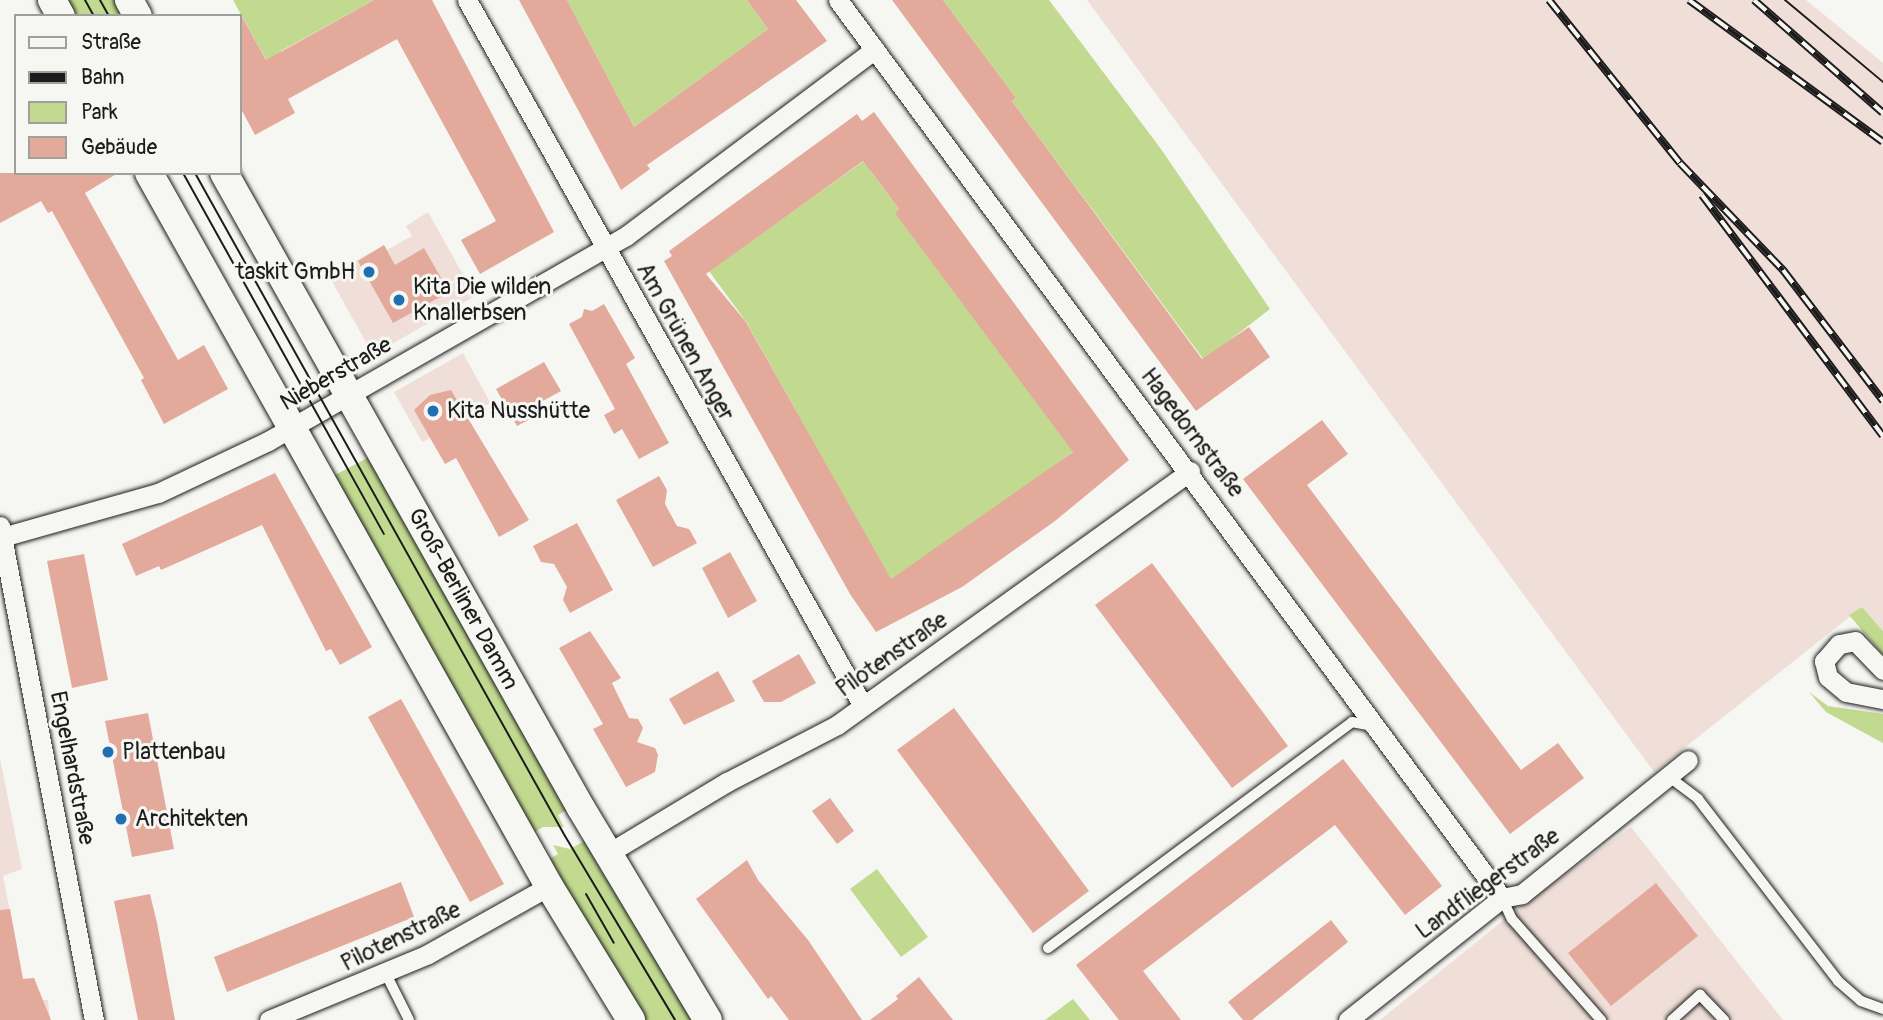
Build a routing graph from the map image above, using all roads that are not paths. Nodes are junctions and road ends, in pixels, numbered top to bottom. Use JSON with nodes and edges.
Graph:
{"nodes":[{"id":1,"x":467,"y":0,"type":"edge"},
{"id":2,"x":838,"y":0,"type":"edge"},
{"id":3,"x":875,"y":49,"type":"junction"},
{"id":4,"x":150,"y":175,"type":"edge"},
{"id":5,"x":225,"y":175,"type":"edge"},
{"id":6,"x":605,"y":248,"type":"junction"},
{"id":7,"x":349,"y":395,"type":"junction"},
{"id":8,"x":290,"y":428,"type":"junction"},
{"id":9,"x":1190,"y":471,"type":"junction"},
{"id":10,"x":1,"y":533,"type":"edge"},
{"id":11,"x":1883,"y":670,"type":"edge"},
{"id":12,"x":1883,"y":699,"type":"edge"},
{"id":13,"x":863,"y":706,"type":"junction"},
{"id":14,"x":1379,"y":727,"type":"junction"},
{"id":15,"x":1688,"y":760,"type":"dead end"},
{"id":16,"x":1668,"y":776,"type":"junction"},
{"id":17,"x":607,"y":854,"type":"junction"},
{"id":18,"x":549,"y":886,"type":"junction"},
{"id":19,"x":1502,"y":898,"type":"junction"},
{"id":20,"x":1048,"y":948,"type":"dead end"},
{"id":21,"x":386,"y":974,"type":"junction"},
{"id":22,"x":1883,"y":1009,"type":"edge"},
{"id":23,"x":94,"y":1020,"type":"edge"},
{"id":24,"x":269,"y":1020,"type":"edge"},
{"id":25,"x":409,"y":1020,"type":"edge"},
{"id":26,"x":631,"y":1020,"type":"edge"},
{"id":27,"x":708,"y":1020,"type":"edge"},
{"id":28,"x":1348,"y":1020,"type":"edge"},
{"id":29,"x":1601,"y":1020,"type":"edge"},
{"id":30,"x":1672,"y":1020,"type":"edge"},
{"id":31,"x":1724,"y":1020,"type":"edge"}],
"edges":[{"from":1,"to":6,"type":"street","name":"Am Grünen Anger"},
{"from":2,"to":3,"type":"street","name":"Hagedornstraße"},
{"from":3,"to":6,"type":"street","name":"Nieberstraße"},
{"from":3,"to":9,"type":"street","name":"Hagedornstraße"},
{"from":4,"to":8,"type":"main road"},
{"from":5,"to":7,"type":"main road","name":"Groß-Berliner Damm"},
{"from":6,"to":7,"type":"street","name":"Nieberstraße"},
{"from":6,"to":13,"type":"street","name":"Am Grünen Anger"},
{"from":7,"to":8,"type":"street","name":"Nieberstraße"},
{"from":7,"to":17,"type":"main road","name":"Groß-Berliner Damm"},
{"from":8,"to":10,"type":"street","name":"Nieberstraße"},
{"from":8,"to":18,"type":"main road"},
{"from":9,"to":13,"type":"street","name":"Pilotenstraße"},
{"from":9,"to":14,"type":"street","name":"Hagedornstraße"},
{"from":10,"to":23,"type":"street","name":"Engelhardstraße"},
{"from":11,"to":12,"type":"street"},
{"from":13,"to":17,"type":"street","name":"Pilotenstraße"},
{"from":14,"to":19,"type":"street","name":"Hagedornstraße"},
{"from":14,"to":20,"type":"lane"},
{"from":15,"to":16,"type":"street","name":"Landfliegerstraße"},
{"from":16,"to":19,"type":"street","name":"Landfliegerstraße"},
{"from":16,"to":22,"type":"lane"},
{"from":17,"to":27,"type":"main road","name":"Groß-Berliner Damm"},
{"from":18,"to":21,"type":"street","name":"Pilotenstraße"},
{"from":18,"to":26,"type":"main road"},
{"from":19,"to":28,"type":"street","name":"Landfliegerstraße"},
{"from":19,"to":29,"type":"lane"},
{"from":21,"to":24,"type":"street","name":"Pilotenstraße"},
{"from":21,"to":25,"type":"lane"},
{"from":30,"to":31,"type":"lane"}]}
